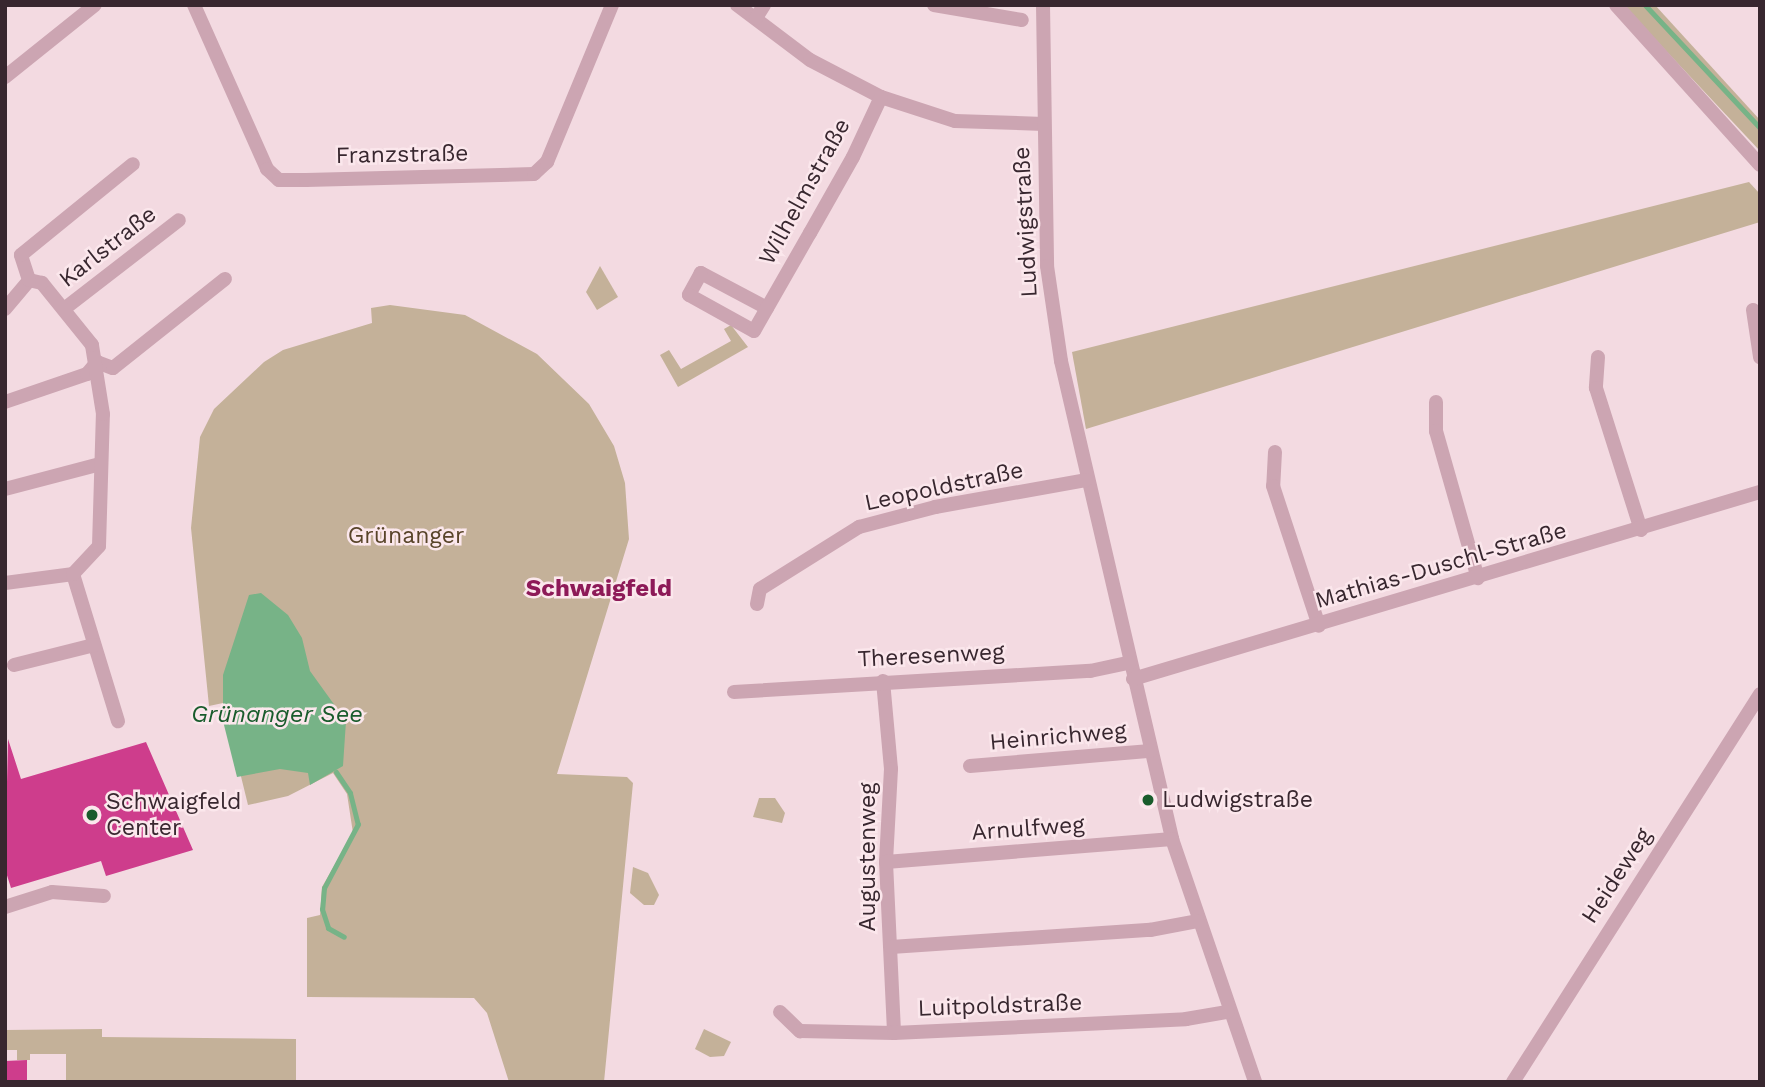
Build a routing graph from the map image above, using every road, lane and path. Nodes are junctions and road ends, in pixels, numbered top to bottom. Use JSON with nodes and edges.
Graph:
{"nodes":[{"id":1,"x":95,"y":5,"type":"edge"},
{"id":2,"x":194,"y":5,"type":"edge"},
{"id":3,"x":612,"y":5,"type":"edge"},
{"id":4,"x":737,"y":5,"type":"edge"},
{"id":5,"x":764,"y":5,"type":"edge"},
{"id":6,"x":934,"y":5,"type":"edge"},
{"id":7,"x":1043,"y":5,"type":"edge"},
{"id":8,"x":1616,"y":5,"type":"edge"},
{"id":9,"x":756,"y":18,"type":"junction"},
{"id":10,"x":1022,"y":20,"type":"dead end"},
{"id":11,"x":7,"y":72,"type":"edge"},
{"id":12,"x":881,"y":97,"type":"junction"},
{"id":13,"x":1044,"y":124,"type":"junction"},
{"id":14,"x":133,"y":164,"type":"dead end"},
{"id":15,"x":1760,"y":165,"type":"edge"},
{"id":16,"x":179,"y":220,"type":"dead end"},
{"id":17,"x":225,"y":279,"type":"dead end"},
{"id":18,"x":29,"y":280,"type":"junction"},
{"id":19,"x":767,"y":308,"type":"junction"},
{"id":20,"x":5,"y":309,"type":"edge"},
{"id":21,"x":64,"y":309,"type":"junction"},
{"id":22,"x":1753,"y":310,"type":"dead end"},
{"id":23,"x":1598,"y":357,"type":"dead end"},
{"id":24,"x":1760,"y":357,"type":"edge"},
{"id":25,"x":97,"y":362,"type":"junction"},
{"id":26,"x":5,"y":402,"type":"edge"},
{"id":27,"x":1436,"y":402,"type":"dead end"},
{"id":28,"x":1275,"y":452,"type":"dead end"},
{"id":29,"x":100,"y":464,"type":"junction"},
{"id":30,"x":1086,"y":480,"type":"junction"},
{"id":31,"x":5,"y":489,"type":"edge"},
{"id":32,"x":1760,"y":492,"type":"edge"},
{"id":33,"x":1642,"y":530,"type":"junction"},
{"id":34,"x":73,"y":574,"type":"junction"},
{"id":35,"x":1478,"y":578,"type":"junction"},
{"id":36,"x":5,"y":583,"type":"edge"},
{"id":37,"x":757,"y":604,"type":"dead end"},
{"id":38,"x":1319,"y":626,"type":"junction"},
{"id":39,"x":94,"y":645,"type":"junction"},
{"id":40,"x":1129,"y":663,"type":"junction"},
{"id":41,"x":14,"y":665,"type":"dead end"},
{"id":42,"x":1133,"y":679,"type":"junction"},
{"id":43,"x":883,"y":681,"type":"junction"},
{"id":44,"x":734,"y":692,"type":"dead end"},
{"id":45,"x":1760,"y":694,"type":"edge"},
{"id":46,"x":118,"y":722,"type":"dead end"},
{"id":47,"x":1150,"y":751,"type":"junction"},
{"id":48,"x":970,"y":766,"type":"dead end"},
{"id":49,"x":1172,"y":839,"type":"junction"},
{"id":50,"x":886,"y":862,"type":"junction"},
{"id":51,"x":104,"y":896,"type":"dead end"},
{"id":52,"x":5,"y":907,"type":"edge"},
{"id":53,"x":1197,"y":921,"type":"junction"},
{"id":54,"x":891,"y":947,"type":"junction"},
{"id":55,"x":1227,"y":1012,"type":"junction"},
{"id":56,"x":780,"y":1013,"type":"dead end"},
{"id":57,"x":894,"y":1033,"type":"junction"},
{"id":58,"x":1255,"y":1082,"type":"edge"},
{"id":59,"x":1513,"y":1082,"type":"edge"}],
"edges":[{"from":1,"to":11,"type":"street"},
{"from":2,"to":3,"type":"street","name":"Franzstraße"},
{"from":4,"to":9,"type":"street"},
{"from":5,"to":9,"type":"street"},
{"from":6,"to":10,"type":"street"},
{"from":7,"to":13,"type":"street","name":"Ludwigstraße"},
{"from":8,"to":15,"type":"street"},
{"from":9,"to":12,"type":"street"},
{"from":12,"to":13,"type":"street"},
{"from":12,"to":19,"type":"street","name":"Wilhelmstraße"},
{"from":13,"to":30,"type":"street","name":"Ludwigstraße"},
{"from":14,"to":18,"type":"street","name":"Karlstraße"},
{"from":16,"to":21,"type":"street","name":"Karlstraße"},
{"from":17,"to":25,"type":"street"},
{"from":18,"to":20,"type":"street","name":"Karlstraße"},
{"from":18,"to":21,"type":"street","name":"Karlstraße"},
{"from":19,"to":19,"type":"street","name":"Wilhelmstraße"},
{"from":21,"to":25,"type":"street","name":"Karlstraße"},
{"from":22,"to":24,"type":"street"},
{"from":23,"to":33,"type":"street"},
{"from":25,"to":26,"type":"street"},
{"from":25,"to":29,"type":"street"},
{"from":27,"to":35,"type":"street"},
{"from":28,"to":38,"type":"street"},
{"from":29,"to":31,"type":"street"},
{"from":29,"to":34,"type":"street"},
{"from":30,"to":37,"type":"street","name":"Leopoldstraße"},
{"from":30,"to":40,"type":"street","name":"Ludwigstraße"},
{"from":32,"to":33,"type":"street","name":"Mathias-Duschl-Straße"},
{"from":33,"to":35,"type":"street","name":"Mathias-Duschl-Straße"},
{"from":34,"to":36,"type":"street"},
{"from":34,"to":39,"type":"street"},
{"from":35,"to":38,"type":"street","name":"Mathias-Duschl-Straße"},
{"from":38,"to":42,"type":"street","name":"Mathias-Duschl-Straße"},
{"from":39,"to":41,"type":"street"},
{"from":39,"to":46,"type":"street"},
{"from":40,"to":42,"type":"street","name":"Ludwigstraße"},
{"from":40,"to":43,"type":"street","name":"Theresenweg"},
{"from":42,"to":47,"type":"street","name":"Ludwigstraße"},
{"from":43,"to":44,"type":"street","name":"Theresenweg"},
{"from":43,"to":50,"type":"street","name":"Augustenweg"},
{"from":45,"to":59,"type":"street","name":"Heideweg"},
{"from":47,"to":48,"type":"street","name":"Heinrichweg"},
{"from":47,"to":49,"type":"street","name":"Ludwigstraße"},
{"from":49,"to":50,"type":"street","name":"Arnulfweg"},
{"from":49,"to":53,"type":"street","name":"Ludwigstraße"},
{"from":50,"to":54,"type":"street","name":"Augustenweg"},
{"from":51,"to":52,"type":"street"},
{"from":53,"to":54,"type":"street"},
{"from":53,"to":55,"type":"street","name":"Ludwigstraße"},
{"from":54,"to":57,"type":"street","name":"Augustenweg"},
{"from":55,"to":57,"type":"street","name":"Luitpoldstraße"},
{"from":55,"to":58,"type":"street","name":"Ludwigstraße"},
{"from":56,"to":57,"type":"street","name":"Luitpoldstraße"}]}
